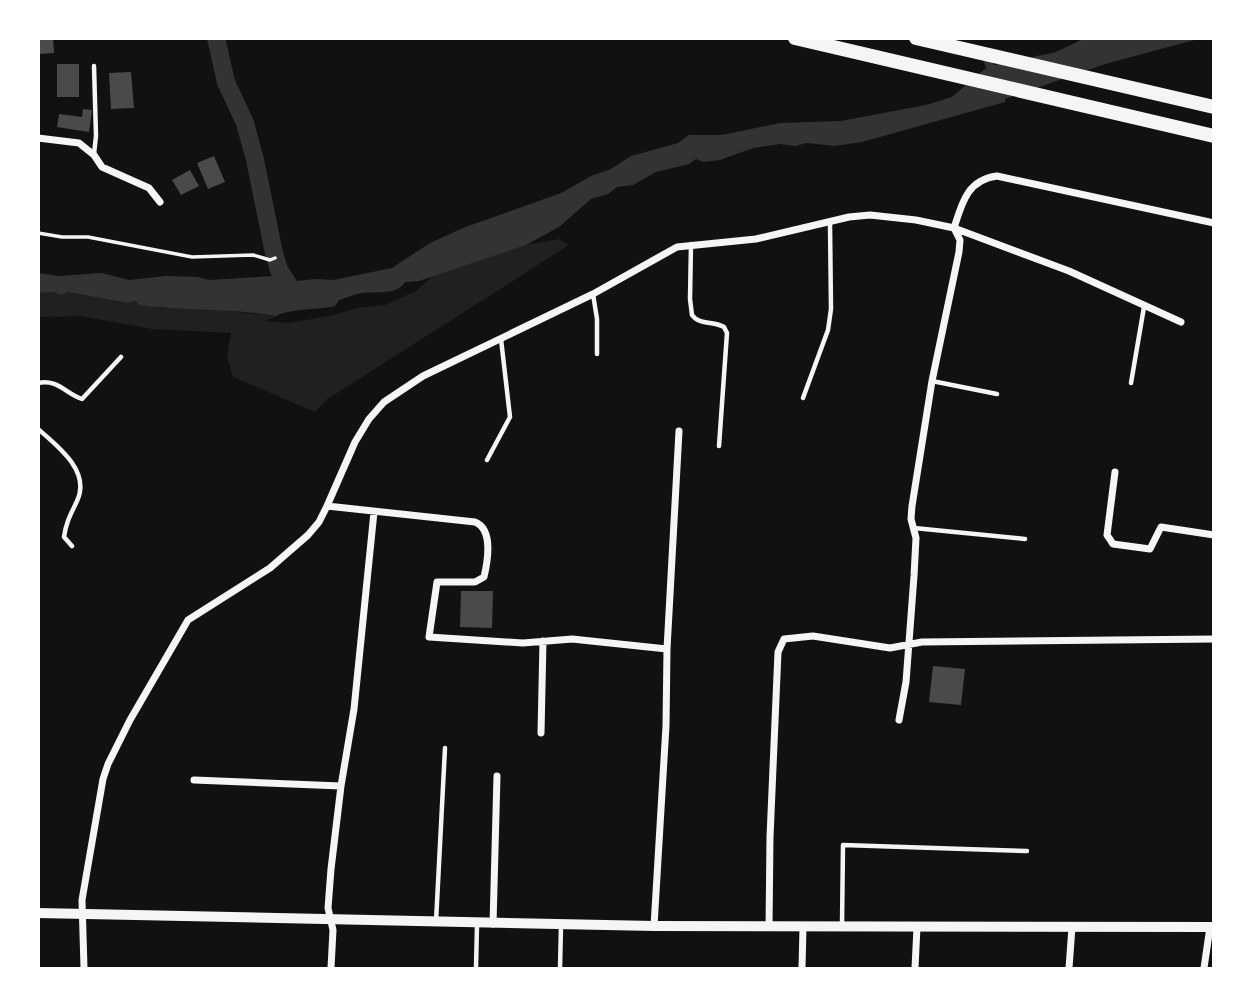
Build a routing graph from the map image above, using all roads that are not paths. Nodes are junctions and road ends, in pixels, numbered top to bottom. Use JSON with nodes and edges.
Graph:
{"nodes":[{"id":1,"x":794,"y":38,"type":"edge"},
{"id":2,"x":916,"y":38,"type":"edge"},
{"id":3,"x":94,"y":66,"type":"dead end"},
{"id":4,"x":1213,"y":107,"type":"edge"},
{"id":5,"x":1213,"y":136,"type":"edge"},
{"id":6,"x":38,"y":138,"type":"edge"},
{"id":7,"x":94,"y":155,"type":"junction"},
{"id":8,"x":160,"y":202,"type":"dead end"},
{"id":9,"x":830,"y":223,"type":"junction"},
{"id":10,"x":1213,"y":223,"type":"edge"},
{"id":11,"x":954,"y":228,"type":"junction"},
{"id":12,"x":691,"y":244,"type":"junction"},
{"id":13,"x":593,"y":294,"type":"junction"},
{"id":14,"x":1144,"y":307,"type":"junction"},
{"id":15,"x":1181,"y":323,"type":"dead end"},
{"id":16,"x":500,"y":339,"type":"junction"},
{"id":17,"x":597,"y":354,"type":"dead end"},
{"id":18,"x":121,"y":357,"type":"dead end"},
{"id":19,"x":932,"y":381,"type":"junction"},
{"id":20,"x":38,"y":383,"type":"edge"},
{"id":21,"x":1131,"y":383,"type":"dead end"},
{"id":22,"x":997,"y":394,"type":"dead end"},
{"id":23,"x":803,"y":398,"type":"dead end"},
{"id":24,"x":38,"y":429,"type":"edge"},
{"id":25,"x":679,"y":431,"type":"dead end"},
{"id":26,"x":719,"y":446,"type":"dead end"},
{"id":27,"x":486,"y":460,"type":"dead end"},
{"id":28,"x":1115,"y":472,"type":"dead end"},
{"id":29,"x":327,"y":506,"type":"junction"},
{"id":30,"x":373,"y":512,"type":"junction"},
{"id":31,"x":914,"y":527,"type":"junction"},
{"id":32,"x":1213,"y":535,"type":"edge"},
{"id":33,"x":1025,"y":539,"type":"dead end"},
{"id":34,"x":72,"y":546,"type":"dead end"},
{"id":35,"x":1213,"y":639,"type":"edge"},
{"id":36,"x":543,"y":641,"type":"junction"},
{"id":37,"x":908,"y":645,"type":"junction"},
{"id":38,"x":667,"y":649,"type":"junction"},
{"id":39,"x":899,"y":720,"type":"dead end"},
{"id":40,"x":541,"y":733,"type":"dead end"},
{"id":41,"x":445,"y":748,"type":"dead end"},
{"id":42,"x":497,"y":776,"type":"dead end"},
{"id":43,"x":194,"y":780,"type":"dead end"},
{"id":44,"x":341,"y":786,"type":"junction"},
{"id":45,"x":1027,"y":851,"type":"dead end"},
{"id":46,"x":38,"y":913,"type":"edge"},
{"id":47,"x":82,"y":913,"type":"junction"},
{"id":48,"x":330,"y":918,"type":"junction"},
{"id":49,"x":436,"y":923,"type":"junction"},
{"id":50,"x":477,"y":924,"type":"junction"},
{"id":51,"x":493,"y":924,"type":"junction"},
{"id":52,"x":561,"y":925,"type":"junction"},
{"id":53,"x":654,"y":926,"type":"junction"},
{"id":54,"x":769,"y":926,"type":"junction"},
{"id":55,"x":803,"y":927,"type":"junction"},
{"id":56,"x":842,"y":927,"type":"junction"},
{"id":57,"x":917,"y":927,"type":"junction"},
{"id":58,"x":1072,"y":927,"type":"junction"},
{"id":59,"x":1212,"y":927,"type":"edge"},
{"id":60,"x":84,"y":968,"type":"edge"},
{"id":61,"x":331,"y":968,"type":"edge"},
{"id":62,"x":476,"y":968,"type":"edge"},
{"id":63,"x":560,"y":968,"type":"edge"},
{"id":64,"x":802,"y":968,"type":"edge"},
{"id":65,"x":915,"y":968,"type":"edge"},
{"id":66,"x":1069,"y":968,"type":"edge"},
{"id":67,"x":1204,"y":968,"type":"edge"}],
"edges":[{"from":1,"to":5,"type":"highway"},
{"from":2,"to":4,"type":"highway"},
{"from":3,"to":7,"type":"lane"},
{"from":6,"to":7,"type":"street"},
{"from":7,"to":8,"type":"street"},
{"from":9,"to":11,"type":"street"},
{"from":9,"to":12,"type":"street"},
{"from":9,"to":23,"type":"lane"},
{"from":10,"to":11,"type":"street"},
{"from":11,"to":14,"type":"street"},
{"from":11,"to":19,"type":"street"},
{"from":12,"to":13,"type":"street"},
{"from":12,"to":26,"type":"lane"},
{"from":13,"to":16,"type":"street"},
{"from":13,"to":17,"type":"lane"},
{"from":14,"to":15,"type":"street"},
{"from":14,"to":21,"type":"lane"},
{"from":16,"to":27,"type":"lane"},
{"from":16,"to":29,"type":"street"},
{"from":18,"to":20,"type":"lane"},
{"from":19,"to":22,"type":"lane"},
{"from":19,"to":31,"type":"street"},
{"from":24,"to":34,"type":"lane"},
{"from":25,"to":38,"type":"street"},
{"from":28,"to":32,"type":"street"},
{"from":29,"to":30,"type":"street"},
{"from":29,"to":47,"type":"street"},
{"from":30,"to":36,"type":"street"},
{"from":30,"to":44,"type":"street"},
{"from":31,"to":33,"type":"lane"},
{"from":31,"to":37,"type":"street"},
{"from":35,"to":37,"type":"street"},
{"from":36,"to":38,"type":"street"},
{"from":36,"to":40,"type":"street"},
{"from":37,"to":39,"type":"street"},
{"from":37,"to":54,"type":"street"},
{"from":38,"to":53,"type":"street"},
{"from":41,"to":49,"type":"lane"},
{"from":42,"to":51,"type":"street"},
{"from":43,"to":44,"type":"street"},
{"from":44,"to":48,"type":"street"},
{"from":45,"to":56,"type":"lane"},
{"from":46,"to":47,"type":"main road"},
{"from":47,"to":48,"type":"main road"},
{"from":47,"to":60,"type":"street"},
{"from":48,"to":49,"type":"main road"},
{"from":48,"to":61,"type":"street"},
{"from":49,"to":50,"type":"main road"},
{"from":50,"to":51,"type":"main road"},
{"from":50,"to":62,"type":"lane"},
{"from":51,"to":52,"type":"main road"},
{"from":52,"to":53,"type":"main road"},
{"from":52,"to":63,"type":"lane"},
{"from":53,"to":54,"type":"main road"},
{"from":54,"to":55,"type":"main road"},
{"from":55,"to":56,"type":"main road"},
{"from":55,"to":64,"type":"street"},
{"from":56,"to":57,"type":"main road"},
{"from":57,"to":58,"type":"main road"},
{"from":57,"to":65,"type":"street"},
{"from":58,"to":59,"type":"main road"},
{"from":58,"to":66,"type":"street"},
{"from":59,"to":67,"type":"street"}]}
